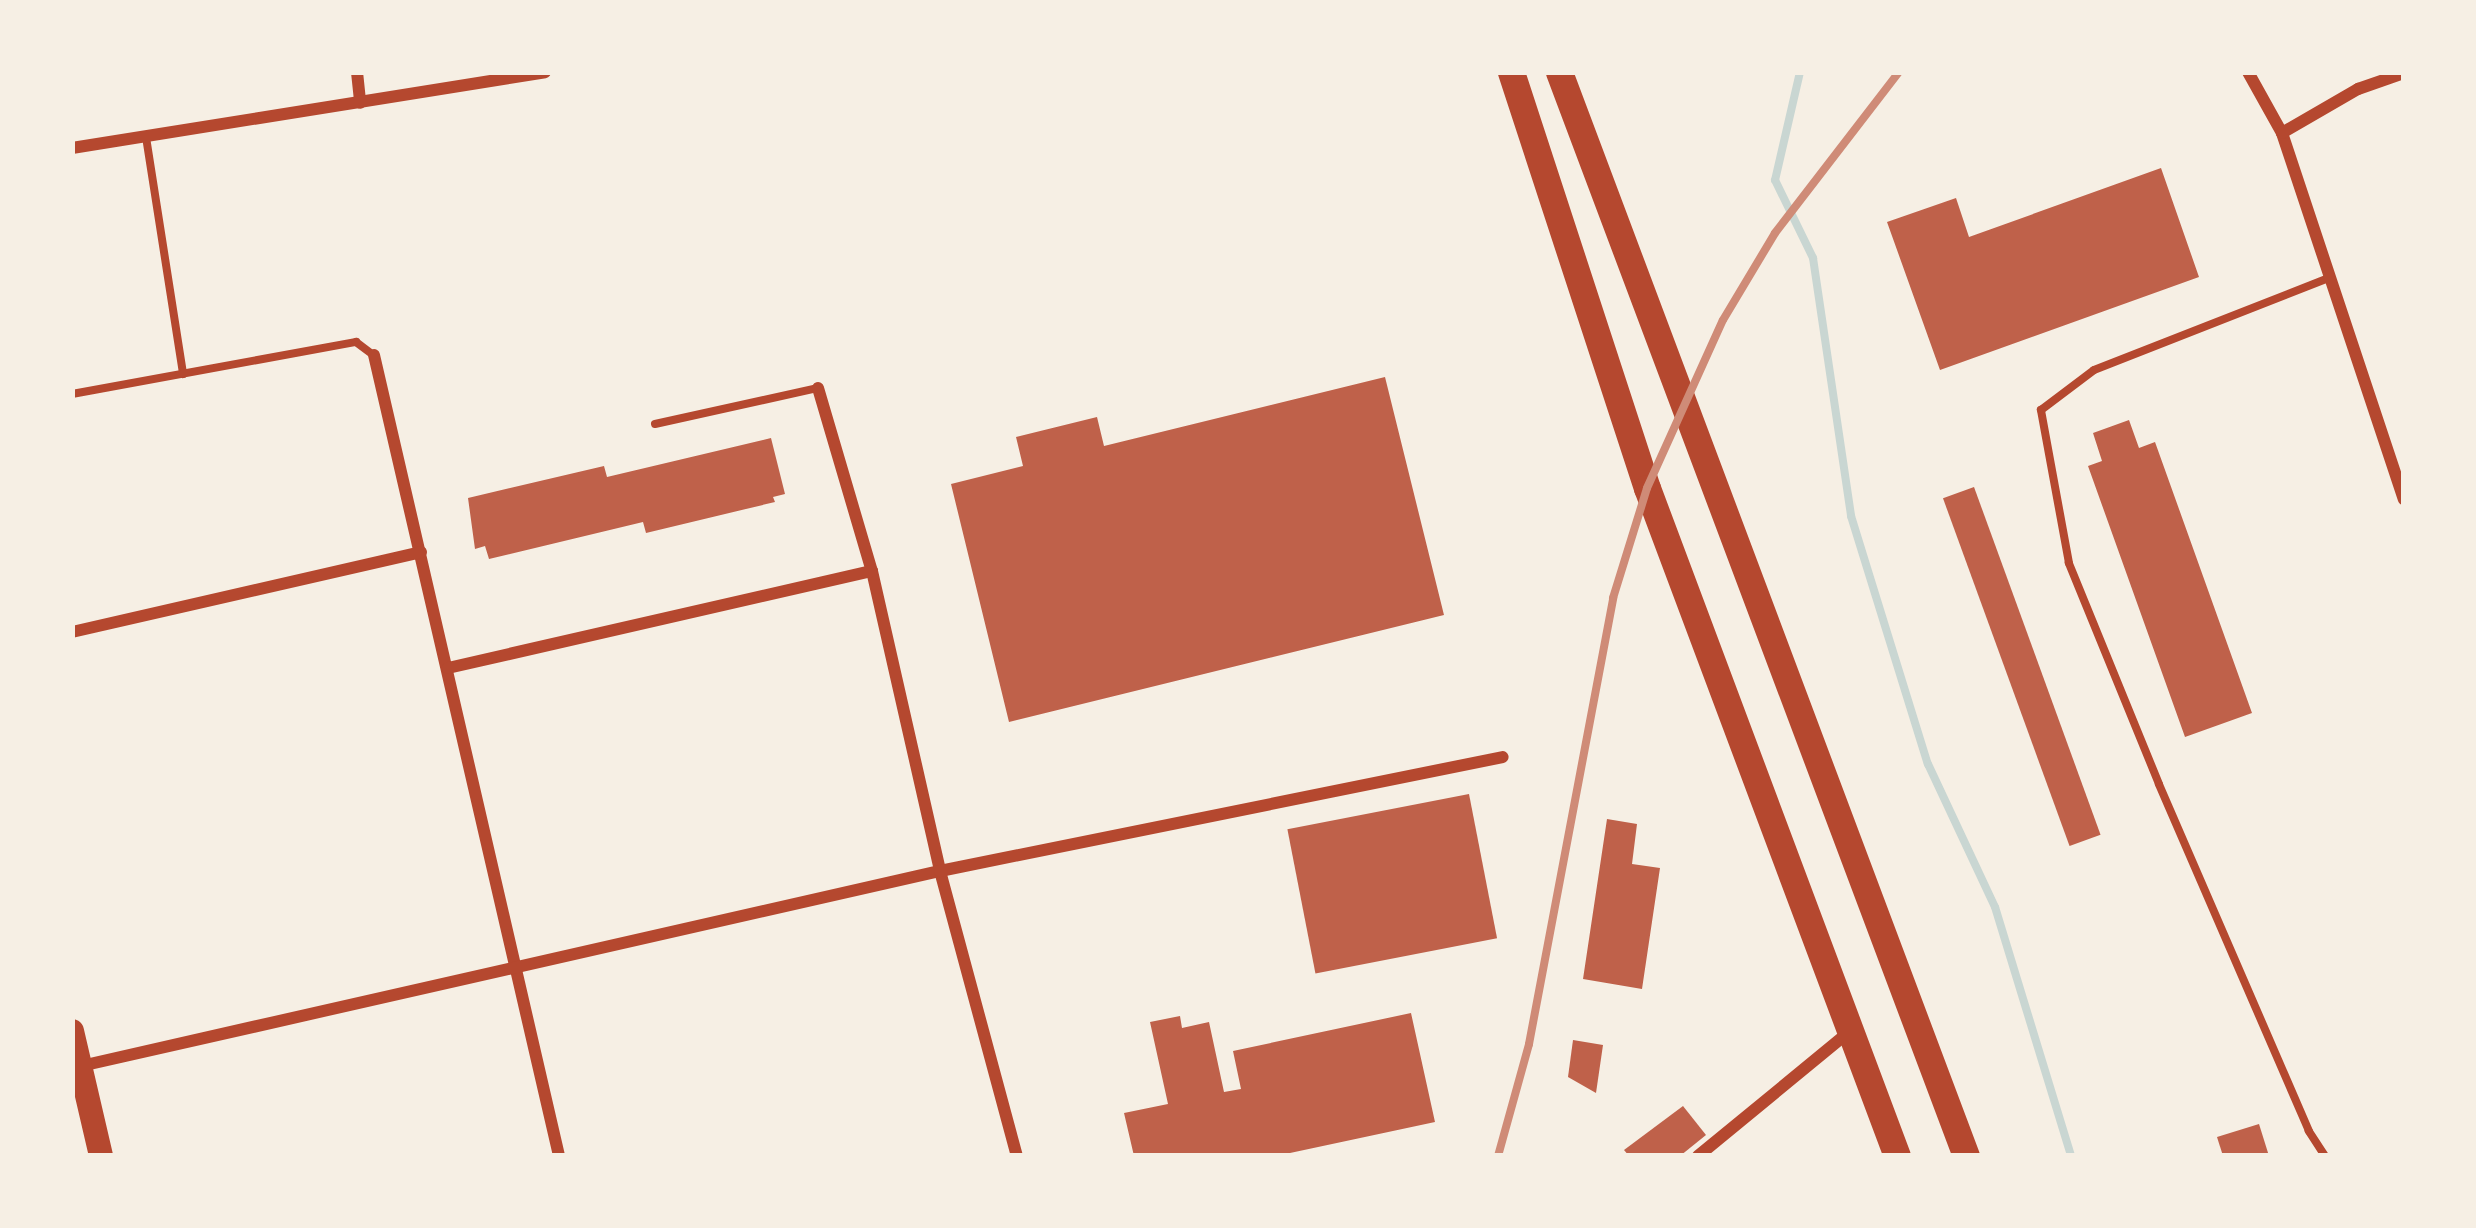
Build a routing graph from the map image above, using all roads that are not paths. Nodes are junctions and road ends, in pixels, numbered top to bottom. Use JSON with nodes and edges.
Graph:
{"nodes":[{"id":1,"x":357,"y":72,"type":"edge"},
{"id":2,"x":545,"y":72,"type":"edge"},
{"id":3,"x":1511,"y":72,"type":"edge"},
{"id":4,"x":1559,"y":72,"type":"edge"},
{"id":5,"x":2248,"y":72,"type":"edge"},
{"id":6,"x":2404,"y":73,"type":"edge"},
{"id":7,"x":360,"y":103,"type":"junction"},
{"id":8,"x":2282,"y":133,"type":"junction"},
{"id":9,"x":146,"y":137,"type":"junction"},
{"id":10,"x":72,"y":148,"type":"edge"},
{"id":11,"x":2330,"y":277,"type":"junction"},
{"id":12,"x":374,"y":356,"type":"joint"},
{"id":13,"x":183,"y":374,"type":"junction"},
{"id":14,"x":818,"y":388,"type":"joint"},
{"id":15,"x":72,"y":394,"type":"edge"},
{"id":16,"x":655,"y":424,"type":"dead end"},
{"id":17,"x":2404,"y":499,"type":"edge"},
{"id":18,"x":421,"y":552,"type":"junction"},
{"id":19,"x":872,"y":571,"type":"junction"},
{"id":20,"x":72,"y":632,"type":"edge"},
{"id":21,"x":448,"y":668,"type":"junction"},
{"id":22,"x":1503,"y":757,"type":"dead end"},
{"id":23,"x":940,"y":871,"type":"junction"},
{"id":24,"x":517,"y":965,"type":"junction"},
{"id":25,"x":72,"y":1031,"type":"edge"},
{"id":26,"x":1850,"y":1031,"type":"junction"},
{"id":27,"x":81,"y":1066,"type":"junction"},
{"id":28,"x":101,"y":1156,"type":"edge"},
{"id":29,"x":560,"y":1156,"type":"edge"},
{"id":30,"x":1017,"y":1156,"type":"edge"},
{"id":31,"x":1698,"y":1156,"type":"edge"},
{"id":32,"x":1897,"y":1156,"type":"edge"},
{"id":33,"x":1966,"y":1156,"type":"edge"},
{"id":34,"x":2325,"y":1156,"type":"edge"}],
"edges":[{"from":1,"to":7,"type":"street"},
{"from":2,"to":7,"type":"street"},
{"from":3,"to":26,"type":"highway"},
{"from":4,"to":33,"type":"highway"},
{"from":5,"to":8,"type":"street"},
{"from":6,"to":8,"type":"street"},
{"from":7,"to":9,"type":"street"},
{"from":8,"to":11,"type":"street"},
{"from":9,"to":10,"type":"street"},
{"from":9,"to":13,"type":"lane"},
{"from":11,"to":17,"type":"street"},
{"from":11,"to":34,"type":"lane"},
{"from":12,"to":13,"type":"lane"},
{"from":12,"to":18,"type":"street"},
{"from":13,"to":15,"type":"lane"},
{"from":14,"to":16,"type":"lane"},
{"from":14,"to":19,"type":"street"},
{"from":18,"to":20,"type":"street"},
{"from":18,"to":21,"type":"street"},
{"from":19,"to":21,"type":"street"},
{"from":19,"to":23,"type":"street"},
{"from":21,"to":24,"type":"street"},
{"from":22,"to":23,"type":"street"},
{"from":23,"to":24,"type":"street"},
{"from":23,"to":30,"type":"street"},
{"from":24,"to":27,"type":"street"},
{"from":24,"to":29,"type":"street"},
{"from":25,"to":27,"type":"main road"},
{"from":26,"to":31,"type":"street"},
{"from":26,"to":32,"type":"highway"},
{"from":27,"to":28,"type":"main road"}]}
